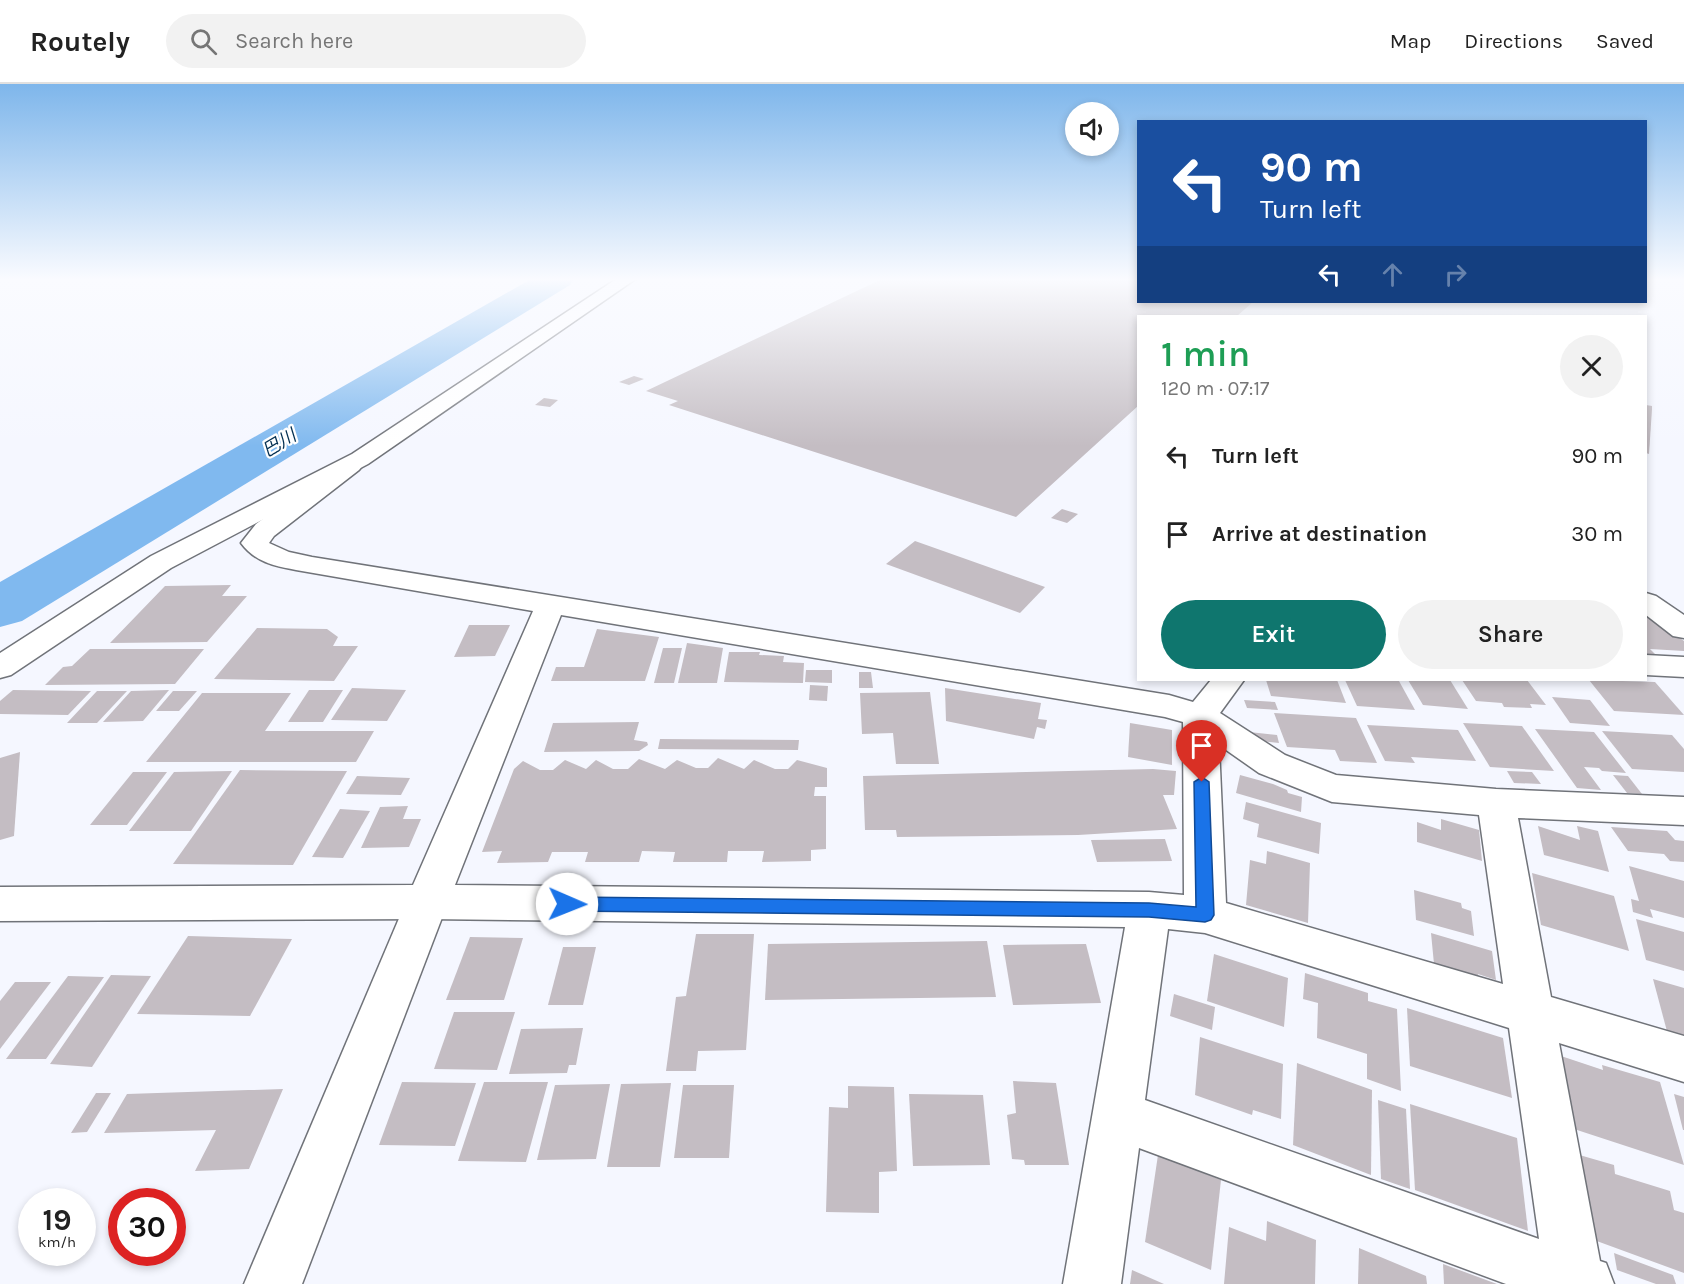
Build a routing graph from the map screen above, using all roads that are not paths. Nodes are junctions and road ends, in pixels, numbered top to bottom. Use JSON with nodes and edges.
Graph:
{"nodes":[{"id":1,"x":546,"y":334,"type":"edge"},
{"id":2,"x":360,"y":459,"type":"junction"},
{"id":3,"x":1647,"y":603,"type":"edge"},
{"id":4,"x":550,"y":606,"type":"junction"},
{"id":5,"x":1684,"y":629,"type":"edge"},
{"id":6,"x":1647,"y":665,"type":"edge"},
{"id":7,"x":1684,"y":667,"type":"edge"},
{"id":8,"x":0,"y":668,"type":"edge"},
{"id":9,"x":1227,"y":681,"type":"edge"},
{"id":10,"x":1200,"y":716,"type":"junction"},
{"id":11,"x":1496,"y":803,"type":"junction"},
{"id":12,"x":1684,"y":811,"type":"edge"},
{"id":13,"x":427,"y":903,"type":"junction"},
{"id":14,"x":0,"y":904,"type":"edge"},
{"id":15,"x":1149,"y":910,"type":"junction"},
{"id":16,"x":1205,"y":915,"type":"junction"},
{"id":17,"x":1528,"y":1010,"type":"junction"},
{"id":18,"x":1684,"y":1059,"type":"edge"},
{"id":19,"x":1117,"y":1115,"type":"junction"},
{"id":20,"x":1578,"y":1283,"type":"edge"},
{"id":21,"x":273,"y":1284,"type":"edge"},
{"id":22,"x":1092,"y":1284,"type":"edge"}],
"edges":[{"from":1,"to":2,"type":"street"},
{"from":2,"to":4,"type":"street"},
{"from":2,"to":8,"type":"street"},
{"from":3,"to":5,"type":"street"},
{"from":4,"to":10,"type":"street"},
{"from":4,"to":13,"type":"street"},
{"from":6,"to":7,"type":"street"},
{"from":9,"to":10,"type":"street"},
{"from":10,"to":11,"type":"street"},
{"from":10,"to":16,"type":"street"},
{"from":11,"to":12,"type":"street"},
{"from":11,"to":17,"type":"street"},
{"from":13,"to":14,"type":"street"},
{"from":13,"to":15,"type":"street"},
{"from":13,"to":21,"type":"street"},
{"from":15,"to":16,"type":"street"},
{"from":15,"to":19,"type":"street"},
{"from":16,"to":17,"type":"street"},
{"from":17,"to":18,"type":"street"},
{"from":17,"to":20,"type":"street"},
{"from":19,"to":20,"type":"street"},
{"from":19,"to":22,"type":"street"}]}
